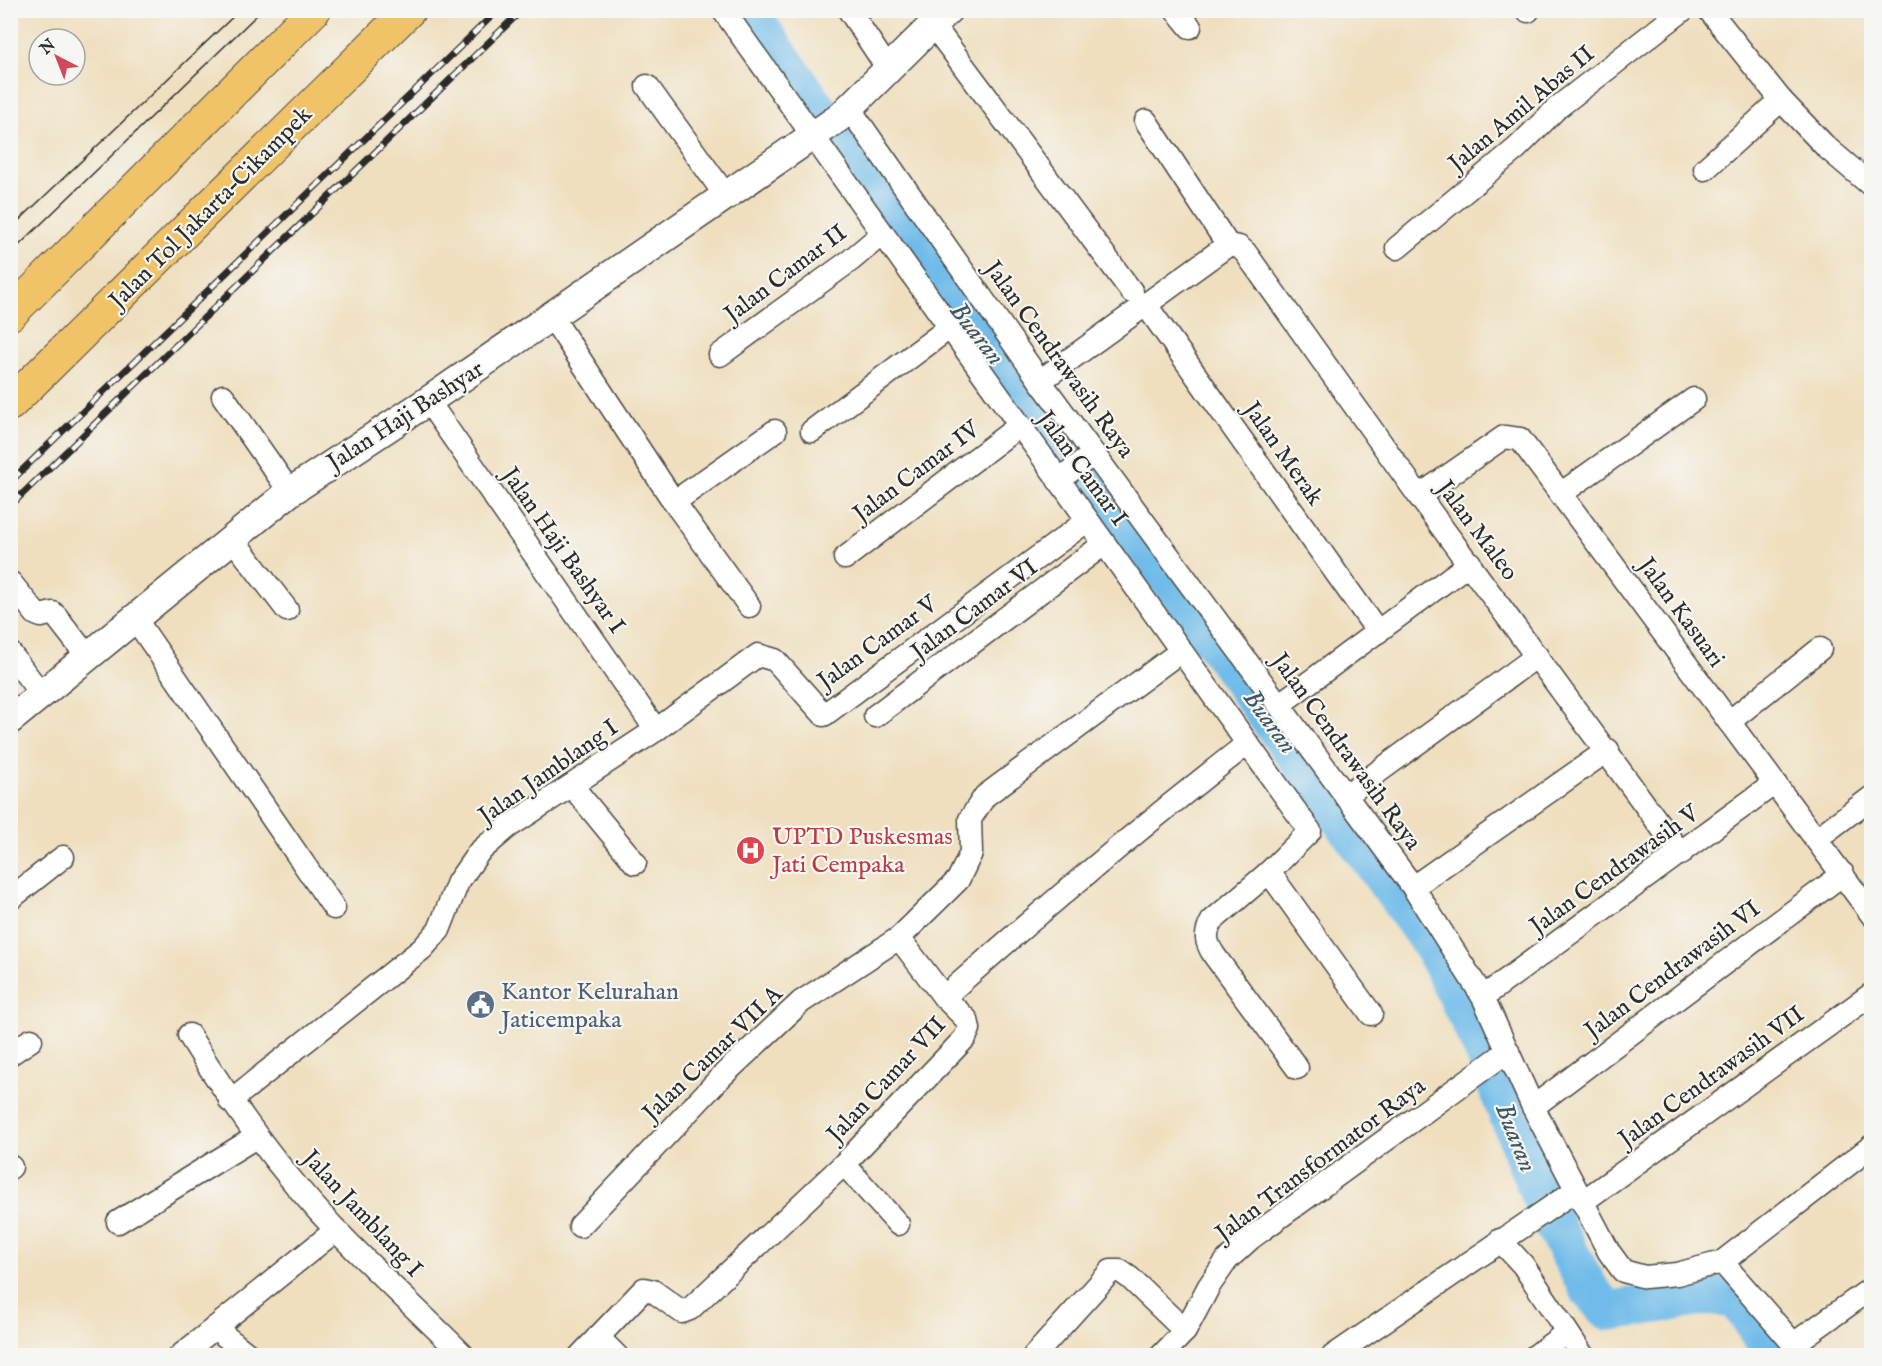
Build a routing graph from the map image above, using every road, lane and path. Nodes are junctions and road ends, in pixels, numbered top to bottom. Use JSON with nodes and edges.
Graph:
{"nodes":[{"id":1,"x":314,"y":10,"type":"edge"},
{"id":2,"x":409,"y":10,"type":"edge"},
{"id":3,"x":723,"y":10,"type":"edge"},
{"id":4,"x":849,"y":10,"type":"edge"},
{"id":5,"x":1683,"y":10,"type":"edge"},
{"id":6,"x":1709,"y":10,"type":"edge"},
{"id":7,"x":941,"y":18,"type":"edge"},
{"id":8,"x":888,"y":69,"type":"junction"},
{"id":9,"x":647,"y":86,"type":"dead end"},
{"id":10,"x":1781,"y":100,"type":"junction"},
{"id":11,"x":844,"y":113,"type":"junction"},
{"id":12,"x":1146,"y":121,"type":"dead end"},
{"id":13,"x":814,"y":136,"type":"junction"},
{"id":14,"x":1706,"y":168,"type":"dead end"},
{"id":15,"x":1872,"y":186,"type":"edge"},
{"id":16,"x":726,"y":196,"type":"junction"},
{"id":17,"x":882,"y":234,"type":"junction"},
{"id":18,"x":1228,"y":245,"type":"junction"},
{"id":19,"x":1397,"y":248,"type":"dead end"},
{"id":20,"x":1139,"y":299,"type":"junction"},
{"id":21,"x":10,"y":314,"type":"edge"},
{"id":22,"x":552,"y":317,"type":"junction"},
{"id":23,"x":949,"y":328,"type":"junction"},
{"id":24,"x":720,"y":355,"type":"dead end"},
{"id":25,"x":1040,"y":381,"type":"junction"},
{"id":26,"x":223,"y":396,"type":"dead end"},
{"id":27,"x":1694,"y":399,"type":"dead end"},
{"id":28,"x":428,"y":401,"type":"junction"},
{"id":29,"x":10,"y":404,"type":"edge"},
{"id":30,"x":1019,"y":426,"type":"junction"},
{"id":31,"x":775,"y":431,"type":"dead end"},
{"id":32,"x":812,"y":431,"type":"dead end"},
{"id":33,"x":1079,"y":465,"type":"junction"},
{"id":34,"x":290,"y":492,"type":"junction"},
{"id":35,"x":1562,"y":493,"type":"junction"},
{"id":36,"x":1419,"y":496,"type":"junction"},
{"id":37,"x":674,"y":502,"type":"junction"},
{"id":38,"x":1087,"y":521,"type":"junction"},
{"id":39,"x":232,"y":538,"type":"junction"},
{"id":40,"x":1104,"y":544,"type":"junction"},
{"id":41,"x":845,"y":558,"type":"dead end"},
{"id":42,"x":1470,"y":562,"type":"junction"},
{"id":43,"x":11,"y":583,"type":"edge"},
{"id":44,"x":749,"y":606,"type":"dead end"},
{"id":45,"x":287,"y":610,"type":"dead end"},
{"id":46,"x":134,"y":617,"type":"junction"},
{"id":47,"x":1378,"y":632,"type":"junction"},
{"id":48,"x":1820,"y":649,"type":"dead end"},
{"id":49,"x":1181,"y":651,"type":"junction"},
{"id":50,"x":10,"y":653,"type":"edge"},
{"id":51,"x":87,"y":656,"type":"junction"},
{"id":52,"x":1537,"y":656,"type":"junction"},
{"id":53,"x":705,"y":691,"type":"joint"},
{"id":54,"x":41,"y":694,"type":"junction"},
{"id":55,"x":1280,"y":704,"type":"junction"},
{"id":56,"x":875,"y":716,"type":"dead end"},
{"id":57,"x":10,"y":720,"type":"edge"},
{"id":58,"x":1729,"y":722,"type":"junction"},
{"id":59,"x":656,"y":730,"type":"junction"},
{"id":60,"x":1247,"y":744,"type":"junction"},
{"id":61,"x":1608,"y":750,"type":"junction"},
{"id":62,"x":1775,"y":783,"type":"junction"},
{"id":63,"x":572,"y":786,"type":"junction"},
{"id":64,"x":1345,"y":796,"type":"junction"},
{"id":65,"x":1872,"y":798,"type":"edge"},
{"id":66,"x":1816,"y":839,"type":"junction"},
{"id":67,"x":1681,"y":854,"type":"junction"},
{"id":68,"x":63,"y":857,"type":"dead end"},
{"id":69,"x":635,"y":863,"type":"dead end"},
{"id":70,"x":1269,"y":872,"type":"junction"},
{"id":71,"x":1843,"y":874,"type":"junction"},
{"id":72,"x":1413,"y":888,"type":"junction"},
{"id":73,"x":10,"y":899,"type":"edge"},
{"id":74,"x":334,"y":908,"type":"dead end"},
{"id":75,"x":1872,"y":915,"type":"edge"},
{"id":76,"x":899,"y":938,"type":"junction"},
{"id":77,"x":1872,"y":994,"type":"edge"},
{"id":78,"x":945,"y":997,"type":"junction"},
{"id":79,"x":1483,"y":997,"type":"junction"},
{"id":80,"x":1371,"y":1014,"type":"dead end"},
{"id":81,"x":189,"y":1035,"type":"dead end"},
{"id":82,"x":31,"y":1040,"type":"dead end"},
{"id":83,"x":10,"y":1054,"type":"edge"},
{"id":84,"x":1504,"y":1055,"type":"junction"},
{"id":85,"x":1297,"y":1068,"type":"dead end"},
{"id":86,"x":230,"y":1101,"type":"junction"},
{"id":87,"x":1533,"y":1107,"type":"junction"},
{"id":88,"x":256,"y":1137,"type":"junction"},
{"id":89,"x":1872,"y":1146,"type":"edge"},
{"id":90,"x":844,"y":1164,"type":"junction"},
{"id":91,"x":1579,"y":1196,"type":"junction"},
{"id":92,"x":118,"y":1222,"type":"dead end"},
{"id":93,"x":898,"y":1224,"type":"dead end"},
{"id":94,"x":580,"y":1226,"type":"dead end"},
{"id":95,"x":336,"y":1230,"type":"junction"},
{"id":96,"x":1500,"y":1239,"type":"junction"},
{"id":97,"x":1722,"y":1262,"type":"junction"},
{"id":98,"x":1872,"y":1288,"type":"edge"},
{"id":99,"x":215,"y":1328,"type":"junction"},
{"id":100,"x":1185,"y":1331,"type":"junction"},
{"id":101,"x":1566,"y":1333,"type":"junction"},
{"id":102,"x":598,"y":1337,"type":"junction"},
{"id":103,"x":1800,"y":1349,"type":"edge"},
{"id":104,"x":180,"y":1356,"type":"edge"},
{"id":105,"x":250,"y":1356,"type":"edge"},
{"id":106,"x":465,"y":1356,"type":"edge"},
{"id":107,"x":580,"y":1356,"type":"edge"},
{"id":108,"x":616,"y":1356,"type":"edge"},
{"id":109,"x":1034,"y":1356,"type":"edge"},
{"id":110,"x":1161,"y":1356,"type":"edge"},
{"id":111,"x":1333,"y":1356,"type":"edge"},
{"id":112,"x":1535,"y":1356,"type":"edge"},
{"id":113,"x":1583,"y":1356,"type":"edge"}],
"edges":[{"from":1,"to":21,"type":"highway"},
{"from":2,"to":29,"type":"highway","name":"Jalan Tol Jakarta–Cikampek"},
{"from":3,"to":13,"type":"street","name":"Jalan Camar I"},
{"from":4,"to":8,"type":"street"},
{"from":5,"to":19,"type":"street","name":"Jalan Amil Abas II"},
{"from":6,"to":10,"type":"street"},
{"from":7,"to":8,"type":"street","name":"Jalan Haji Bashyar"},
{"from":7,"to":20,"type":"street","name":"Jalan Merak"},
{"from":8,"to":11,"type":"street","name":"Jalan Haji Bashyar"},
{"from":9,"to":16,"type":"street"},
{"from":10,"to":14,"type":"street"},
{"from":10,"to":15,"type":"street"},
{"from":11,"to":13,"type":"street","name":"Jalan Haji Bashyar"},
{"from":11,"to":25,"type":"street","name":"Jalan Cendrawasih Raya"},
{"from":12,"to":18,"type":"street"},
{"from":13,"to":16,"type":"street","name":"Jalan Haji Bashyar"},
{"from":13,"to":17,"type":"street","name":"Jalan Camar I"},
{"from":16,"to":22,"type":"street","name":"Jalan Haji Bashyar"},
{"from":17,"to":23,"type":"street","name":"Jalan Camar I"},
{"from":17,"to":24,"type":"street","name":"Jalan Camar II"},
{"from":18,"to":20,"type":"street"},
{"from":18,"to":36,"type":"street","name":"Jalan Maleo"},
{"from":20,"to":25,"type":"street"},
{"from":20,"to":47,"type":"street","name":"Jalan Merak"},
{"from":22,"to":28,"type":"street","name":"Jalan Haji Bashyar"},
{"from":22,"to":37,"type":"street"},
{"from":23,"to":30,"type":"street","name":"Jalan Camar I"},
{"from":23,"to":32,"type":"street"},
{"from":25,"to":33,"type":"street","name":"Jalan Cendrawasih Raya"},
{"from":26,"to":34,"type":"street"},
{"from":27,"to":35,"type":"street"},
{"from":28,"to":34,"type":"street","name":"Jalan Haji Bashyar"},
{"from":28,"to":59,"type":"street","name":"Jalan Haji Bashyar I"},
{"from":30,"to":33,"type":"street","name":"Jalan Camar I"},
{"from":30,"to":41,"type":"street","name":"Jalan Camar IV"},
{"from":31,"to":37,"type":"street"},
{"from":33,"to":38,"type":"street","name":"Jalan Camar I"},
{"from":33,"to":55,"type":"street","name":"Jalan Cendrawasih Raya"},
{"from":34,"to":39,"type":"street","name":"Jalan Haji Bashyar"},
{"from":35,"to":36,"type":"street","name":"Jalan Kasuari"},
{"from":35,"to":58,"type":"street","name":"Jalan Kasuari"},
{"from":36,"to":42,"type":"street","name":"Jalan Maleo"},
{"from":37,"to":44,"type":"street"},
{"from":38,"to":40,"type":"street","name":"Jalan Camar I"},
{"from":38,"to":53,"type":"street","name":"Jalan Camar V"},
{"from":39,"to":45,"type":"street"},
{"from":39,"to":46,"type":"street","name":"Jalan Haji Bashyar"},
{"from":40,"to":49,"type":"street","name":"Jalan Camar I"},
{"from":40,"to":56,"type":"street","name":"Jalan Camar VI"},
{"from":42,"to":47,"type":"street"},
{"from":42,"to":52,"type":"street","name":"Jalan Maleo"},
{"from":43,"to":51,"type":"street"},
{"from":46,"to":51,"type":"street","name":"Jalan Haji Bashyar"},
{"from":46,"to":74,"type":"street"},
{"from":47,"to":55,"type":"street"},
{"from":48,"to":58,"type":"street"},
{"from":49,"to":60,"type":"street","name":"Jalan Camar I"},
{"from":49,"to":76,"type":"street"},
{"from":50,"to":54,"type":"street"},
{"from":51,"to":54,"type":"street","name":"Jalan Haji Bashyar"},
{"from":52,"to":61,"type":"street","name":"Jalan Maleo"},
{"from":52,"to":64,"type":"street"},
{"from":53,"to":59,"type":"street","name":"Jalan Jamblang I"},
{"from":54,"to":57,"type":"street","name":"Jalan Haji Bashyar"},
{"from":55,"to":64,"type":"street","name":"Jalan Cendrawasih Raya"},
{"from":58,"to":62,"type":"street","name":"Jalan Kasuari"},
{"from":59,"to":63,"type":"street","name":"Jalan Jamblang I"},
{"from":60,"to":70,"type":"street","name":"Jalan Camar I"},
{"from":60,"to":78,"type":"street"},
{"from":61,"to":67,"type":"street","name":"Jalan Maleo"},
{"from":61,"to":72,"type":"street"},
{"from":62,"to":66,"type":"street","name":"Jalan Kasuari"},
{"from":62,"to":67,"type":"street","name":"Jalan Cendrawasih V"},
{"from":63,"to":69,"type":"street"},
{"from":63,"to":86,"type":"street","name":"Jalan Jamblang I"},
{"from":64,"to":72,"type":"street","name":"Jalan Cendrawasih Raya"},
{"from":65,"to":66,"type":"street"},
{"from":66,"to":71,"type":"street","name":"Jalan Kasuari"},
{"from":67,"to":79,"type":"street","name":"Jalan Cendrawasih V"},
{"from":68,"to":73,"type":"street"},
{"from":70,"to":80,"type":"street"},
{"from":70,"to":85,"type":"street"},
{"from":71,"to":75,"type":"street","name":"Jalan Kasuari"},
{"from":71,"to":87,"type":"street","name":"Jalan Cendrawasih VI"},
{"from":72,"to":79,"type":"street","name":"Jalan Cendrawasih Raya"},
{"from":76,"to":78,"type":"street","name":"Jalan Camar VII"},
{"from":76,"to":94,"type":"street","name":"Jalan Camar VII A"},
{"from":77,"to":91,"type":"street","name":"Jalan Cendrawasih VII"},
{"from":78,"to":90,"type":"street","name":"Jalan Camar VII"},
{"from":79,"to":84,"type":"street","name":"Jalan Cendrawasih Raya"},
{"from":81,"to":86,"type":"street","name":"Jalan Jamblang I"},
{"from":82,"to":83,"type":"street"},
{"from":84,"to":87,"type":"street","name":"Jalan Cendrawasih Raya"},
{"from":84,"to":100,"type":"street","name":"Jalan Transformator Raya"},
{"from":86,"to":88,"type":"street","name":"Jalan Jamblang I"},
{"from":87,"to":91,"type":"street","name":"Jalan Cendrawasih Raya"},
{"from":88,"to":92,"type":"street"},
{"from":88,"to":95,"type":"street","name":"Jalan Jamblang I"},
{"from":89,"to":97,"type":"street"},
{"from":90,"to":93,"type":"street"},
{"from":90,"to":102,"type":"street","name":"Jalan Camar VII"},
{"from":91,"to":96,"type":"street","name":"Jalan Cendrawasih VII"},
{"from":91,"to":97,"type":"street","name":"Jalan Cendrawasih Raya"},
{"from":95,"to":99,"type":"street"},
{"from":95,"to":106,"type":"street","name":"Jalan Jamblang I"},
{"from":96,"to":101,"type":"street"},
{"from":96,"to":111,"type":"street","name":"Jalan Cendrawasih VII"},
{"from":97,"to":103,"type":"street"},
{"from":98,"to":103,"type":"street"},
{"from":99,"to":104,"type":"street"},
{"from":99,"to":105,"type":"street"},
{"from":100,"to":109,"type":"street"},
{"from":100,"to":110,"type":"street","name":"Jalan Transformator Raya"},
{"from":101,"to":112,"type":"street"},
{"from":101,"to":113,"type":"street"},
{"from":102,"to":107,"type":"street","name":"Jalan Camar VII"},
{"from":102,"to":108,"type":"street"}]}
